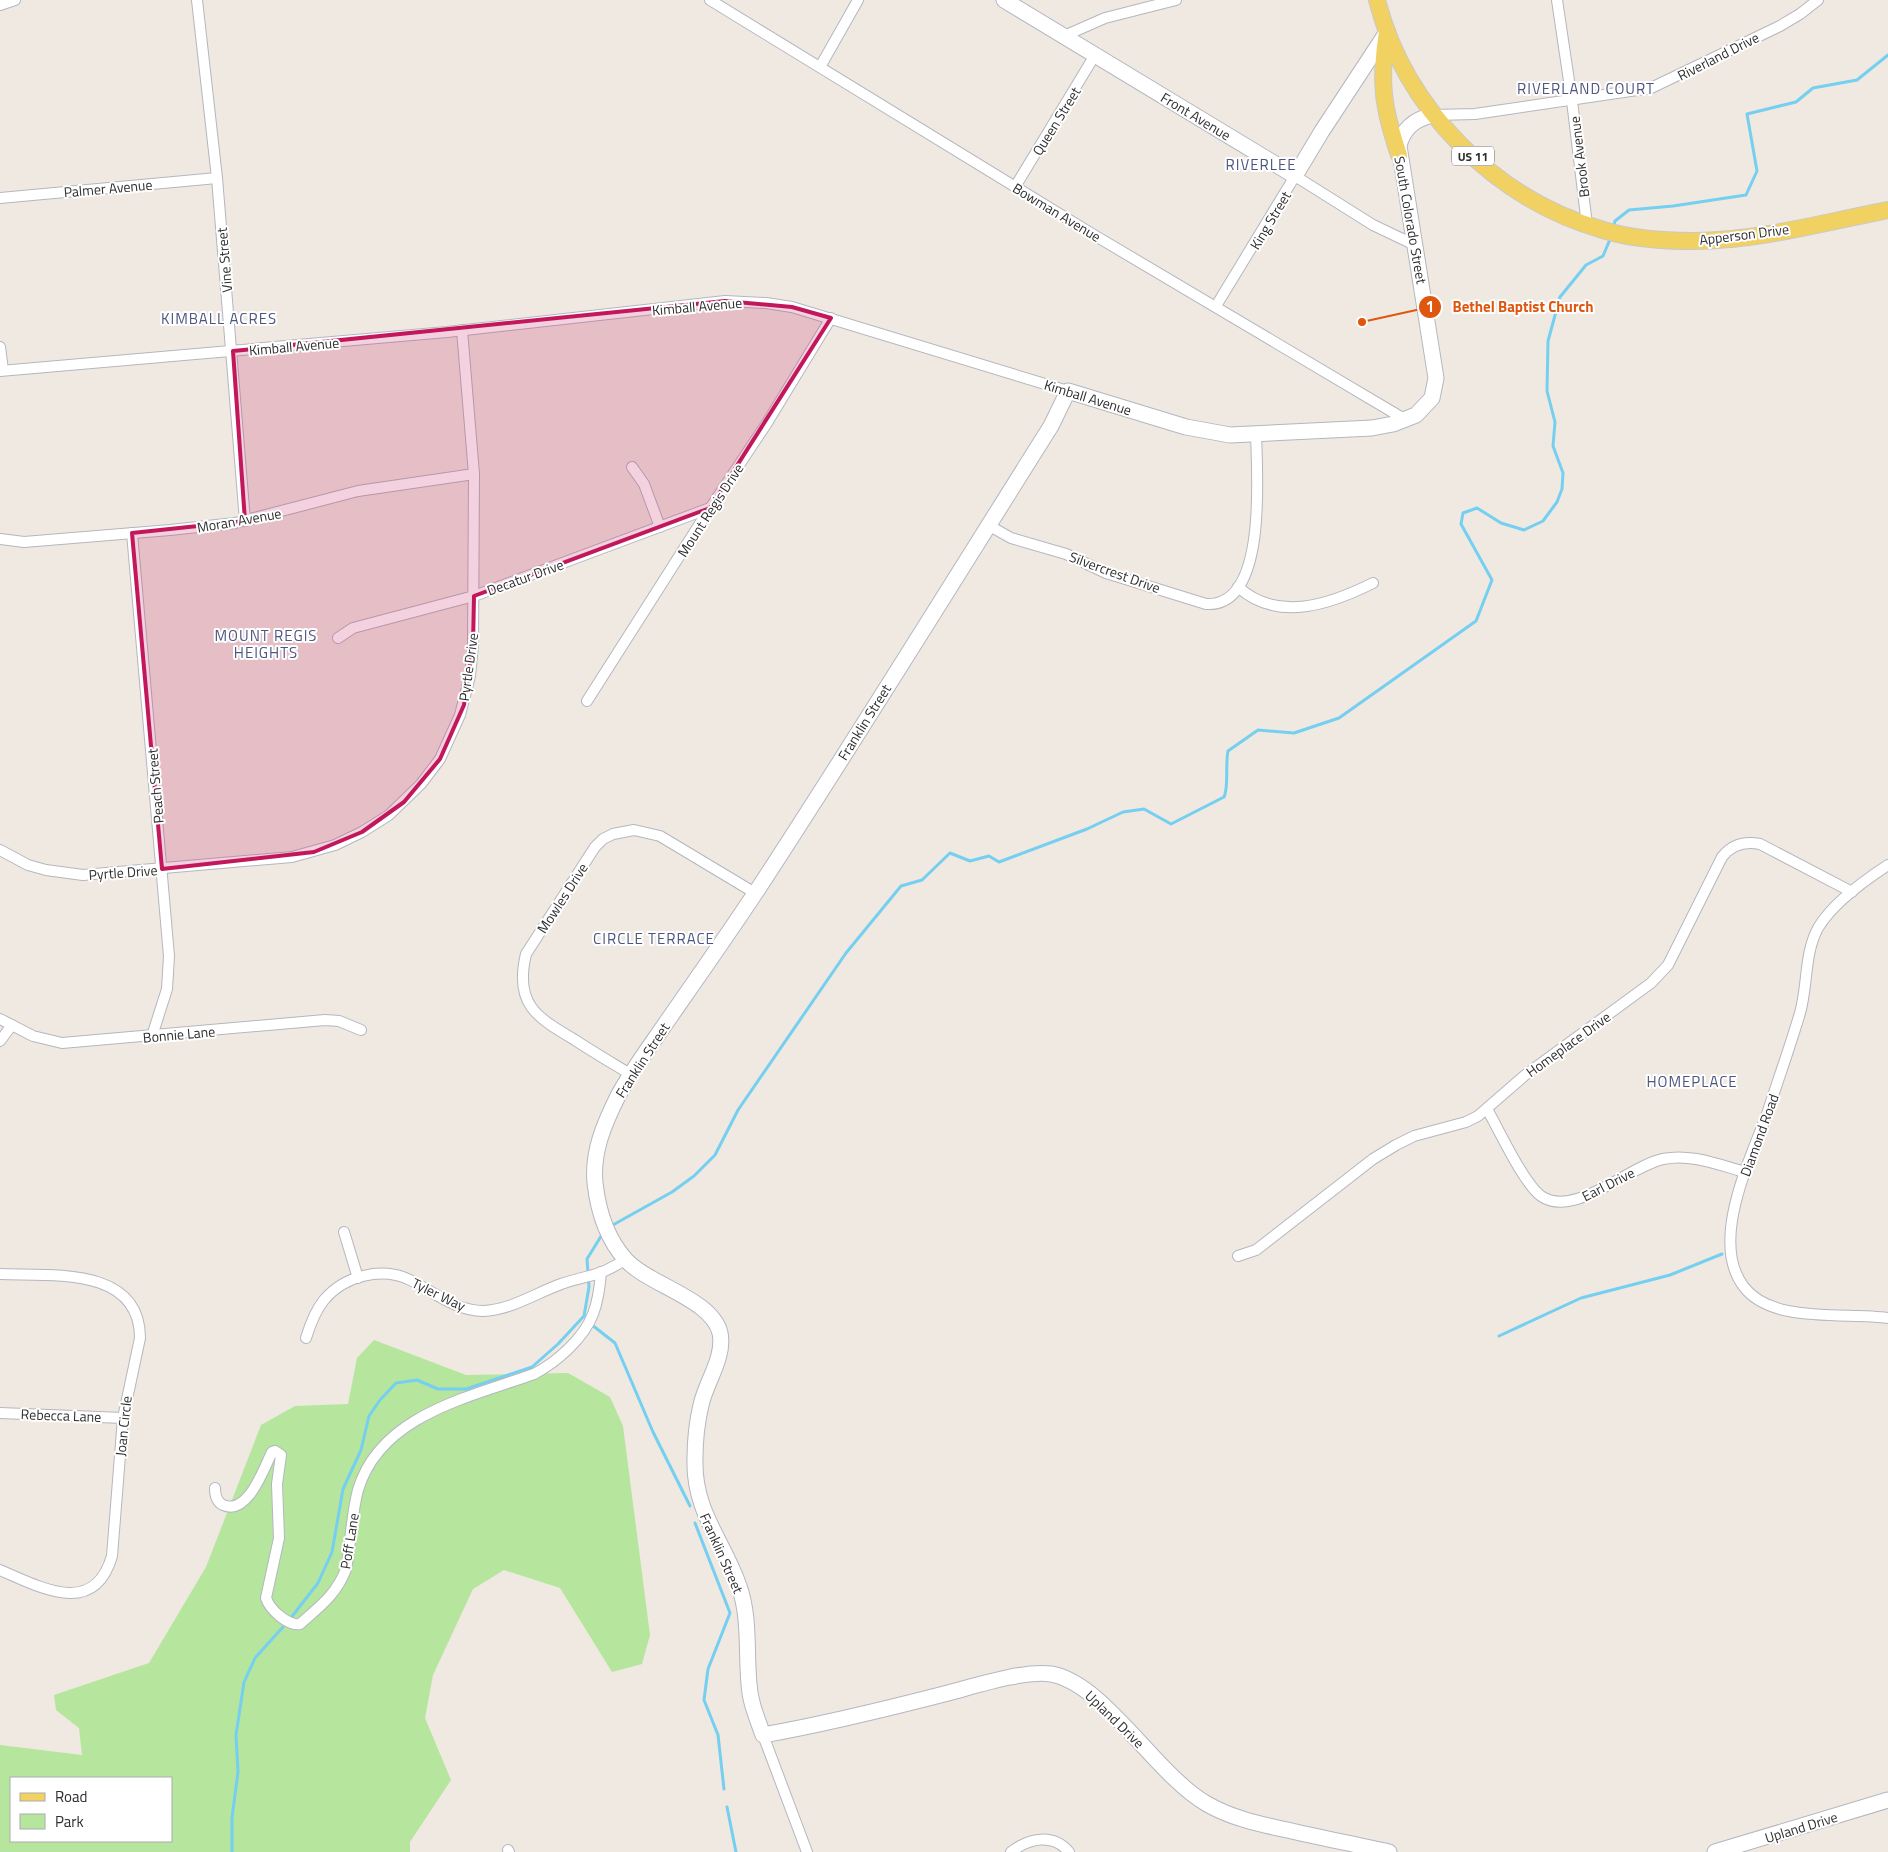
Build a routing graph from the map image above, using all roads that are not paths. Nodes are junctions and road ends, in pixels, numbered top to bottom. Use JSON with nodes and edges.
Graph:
{"nodes":[{"id":1,"x":15,"y":0,"type":"edge"},
{"id":2,"x":197,"y":0,"type":"edge"},
{"id":3,"x":710,"y":0,"type":"edge"},
{"id":4,"x":858,"y":0,"type":"edge"},
{"id":5,"x":1004,"y":0,"type":"edge"},
{"id":6,"x":1176,"y":0,"type":"edge"},
{"id":7,"x":1377,"y":0,"type":"edge"},
{"id":8,"x":1557,"y":0,"type":"edge"},
{"id":9,"x":1818,"y":0,"type":"edge"},
{"id":10,"x":0,"y":5,"type":"edge"},
{"id":11,"x":1387,"y":32,"type":"junction"},
{"id":12,"x":1064,"y":36,"type":"junction"},
{"id":13,"x":1095,"y":55,"type":"junction"},
{"id":14,"x":820,"y":67,"type":"junction"},
{"id":15,"x":1572,"y":101,"type":"junction"},
{"id":16,"x":1433,"y":115,"type":"junction"},
{"id":17,"x":1399,"y":155,"type":"junction"},
{"id":18,"x":1295,"y":176,"type":"junction"},
{"id":19,"x":217,"y":178,"type":"junction"},
{"id":20,"x":1015,"y":187,"type":"junction"},
{"id":21,"x":0,"y":198,"type":"edge"},
{"id":22,"x":1888,"y":210,"type":"edge"},
{"id":23,"x":1587,"y":225,"type":"junction"},
{"id":24,"x":1415,"y":245,"type":"junction"},
{"id":25,"x":1216,"y":306,"type":"junction"},
{"id":26,"x":831,"y":318,"type":"junction"},
{"id":27,"x":462,"y":330,"type":"junction"},
{"id":28,"x":0,"y":347,"type":"edge"},
{"id":29,"x":233,"y":352,"type":"junction"},
{"id":30,"x":1,"y":371,"type":"edge"},
{"id":31,"x":1068,"y":391,"type":"junction"},
{"id":32,"x":1406,"y":420,"type":"junction"},
{"id":33,"x":1256,"y":434,"type":"junction"},
{"id":34,"x":632,"y":467,"type":"dead end"},
{"id":35,"x":474,"y":474,"type":"junction"},
{"id":36,"x":710,"y":508,"type":"junction"},
{"id":37,"x":245,"y":521,"type":"junction"},
{"id":38,"x":988,"y":526,"type":"junction"},
{"id":39,"x":660,"y":527,"type":"junction"},
{"id":40,"x":132,"y":533,"type":"junction"},
{"id":41,"x":0,"y":539,"type":"edge"},
{"id":42,"x":1373,"y":583,"type":"dead end"},
{"id":43,"x":1238,"y":587,"type":"junction"},
{"id":44,"x":474,"y":596,"type":"junction"},
{"id":45,"x":338,"y":638,"type":"dead end"},
{"id":46,"x":587,"y":701,"type":"dead end"},
{"id":47,"x":0,"y":850,"type":"edge"},
{"id":48,"x":1888,"y":865,"type":"edge"},
{"id":49,"x":162,"y":869,"type":"junction"},
{"id":50,"x":1852,"y":892,"type":"junction"},
{"id":51,"x":756,"y":893,"type":"junction"},
{"id":52,"x":0,"y":1019,"type":"edge"},
{"id":53,"x":12,"y":1025,"type":"junction"},
{"id":54,"x":361,"y":1030,"type":"dead end"},
{"id":55,"x":152,"y":1036,"type":"junction"},
{"id":56,"x":0,"y":1042,"type":"edge"},
{"id":57,"x":630,"y":1074,"type":"junction"},
{"id":58,"x":1487,"y":1109,"type":"junction"},
{"id":59,"x":1745,"y":1172,"type":"junction"},
{"id":60,"x":344,"y":1232,"type":"dead end"},
{"id":61,"x":1238,"y":1256,"type":"dead end"},
{"id":62,"x":625,"y":1260,"type":"junction"},
{"id":63,"x":598,"y":1273,"type":"junction"},
{"id":64,"x":0,"y":1274,"type":"edge"},
{"id":65,"x":358,"y":1278,"type":"junction"},
{"id":66,"x":1888,"y":1318,"type":"edge"},
{"id":67,"x":306,"y":1338,"type":"dead end"},
{"id":68,"x":0,"y":1413,"type":"edge"},
{"id":69,"x":123,"y":1418,"type":"junction"},
{"id":70,"x":216,"y":1488,"type":"dead end"},
{"id":71,"x":0,"y":1570,"type":"edge"},
{"id":72,"x":763,"y":1735,"type":"junction"},
{"id":73,"x":1888,"y":1800,"type":"edge"},
{"id":74,"x":807,"y":1852,"type":"edge"},
{"id":75,"x":1011,"y":1852,"type":"edge"},
{"id":76,"x":1069,"y":1852,"type":"edge"},
{"id":77,"x":1389,"y":1852,"type":"edge"},
{"id":78,"x":1715,"y":1852,"type":"edge"}],
"edges":[{"from":1,"to":10,"type":"street"},
{"from":2,"to":19,"type":"street","name":"Vine Street"},
{"from":3,"to":14,"type":"street","name":"Bowman Avenue"},
{"from":4,"to":14,"type":"street"},
{"from":5,"to":12,"type":"street","name":"Front Avenue"},
{"from":6,"to":12,"type":"street"},
{"from":7,"to":11,"type":"main road","number":"US 11"},
{"from":8,"to":15,"type":"street","name":"Brook Avenue"},
{"from":9,"to":15,"type":"street","name":"Riverland Drive"},
{"from":11,"to":16,"type":"main road","name":"Apperson Drive","number":"US 11"},
{"from":11,"to":17,"type":"main road"},
{"from":11,"to":18,"type":"street","name":"King Street"},
{"from":12,"to":13,"type":"street","name":"Front Avenue"},
{"from":13,"to":18,"type":"street","name":"Front Avenue"},
{"from":13,"to":20,"type":"street","name":"Queen Street"},
{"from":14,"to":20,"type":"street","name":"Bowman Avenue"},
{"from":15,"to":16,"type":"street","name":"Riverland Drive"},
{"from":15,"to":23,"type":"street","name":"Brook Avenue"},
{"from":16,"to":17,"type":"street","name":"South Colorado Street"},
{"from":16,"to":23,"type":"main road","name":"Apperson Drive","number":"US 11"},
{"from":17,"to":24,"type":"street","name":"South Colorado Street"},
{"from":18,"to":24,"type":"street","name":"Front Avenue"},
{"from":18,"to":25,"type":"street","name":"King Street"},
{"from":19,"to":21,"type":"street","name":"Palmer Avenue"},
{"from":19,"to":29,"type":"street","name":"Vine Street"},
{"from":20,"to":25,"type":"street","name":"Bowman Avenue"},
{"from":22,"to":23,"type":"main road","name":"Apperson Drive","number":"US 11"},
{"from":24,"to":32,"type":"street","name":"South Colorado Street"},
{"from":25,"to":32,"type":"street","name":"Bowman Avenue"},
{"from":26,"to":27,"type":"street","name":"Kimball Avenue"},
{"from":26,"to":31,"type":"street","name":"Kimball Avenue"},
{"from":26,"to":36,"type":"street","name":"Mount Regis Drive"},
{"from":27,"to":29,"type":"street","name":"Kimball Avenue"},
{"from":27,"to":35,"type":"street","name":"Pyrtle Drive"},
{"from":28,"to":30,"type":"street"},
{"from":29,"to":30,"type":"street","name":"Kimball Avenue"},
{"from":29,"to":37,"type":"street","name":"Vine Street"},
{"from":31,"to":33,"type":"street","name":"Kimball Avenue"},
{"from":31,"to":38,"type":"street","name":"Franklin Street"},
{"from":32,"to":33,"type":"street","name":"Kimball Avenue"},
{"from":33,"to":43,"type":"street","name":"Silvercrest Drive"},
{"from":34,"to":39,"type":"street"},
{"from":35,"to":37,"type":"street","name":"Moran Avenue"},
{"from":35,"to":44,"type":"street","name":"Pyrtle Drive"},
{"from":36,"to":39,"type":"street","name":"Decatur Drive"},
{"from":36,"to":46,"type":"street","name":"Mount Regis Drive"},
{"from":37,"to":40,"type":"street","name":"Moran Avenue"},
{"from":38,"to":43,"type":"street","name":"Silvercrest Drive"},
{"from":38,"to":51,"type":"street","name":"Franklin Street"},
{"from":39,"to":44,"type":"street","name":"Decatur Drive"},
{"from":40,"to":41,"type":"street","name":"Moran Avenue"},
{"from":40,"to":49,"type":"street","name":"Peach Street"},
{"from":42,"to":43,"type":"street"},
{"from":44,"to":45,"type":"street","name":"Decatur Drive"},
{"from":44,"to":49,"type":"street","name":"Pyrtle Drive"},
{"from":47,"to":49,"type":"street","name":"Pyrtle Drive"},
{"from":48,"to":50,"type":"street","name":"Diamond Road"},
{"from":49,"to":55,"type":"street","name":"Peach Street"},
{"from":50,"to":58,"type":"street","name":"Homeplace Drive"},
{"from":50,"to":59,"type":"street","name":"Diamond Road"},
{"from":51,"to":57,"type":"street","name":"Franklin Street"},
{"from":51,"to":57,"type":"street","name":"Mowles Drive"},
{"from":52,"to":53,"type":"street","name":"Bonnie Lane"},
{"from":53,"to":55,"type":"street","name":"Bonnie Lane"},
{"from":53,"to":56,"type":"street"},
{"from":54,"to":55,"type":"street","name":"Bonnie Lane"},
{"from":57,"to":62,"type":"street","name":"Franklin Street"},
{"from":58,"to":59,"type":"street","name":"Earl Drive"},
{"from":58,"to":61,"type":"street","name":"Homeplace Drive"},
{"from":59,"to":66,"type":"street","name":"Diamond Road"},
{"from":60,"to":65,"type":"street"},
{"from":62,"to":63,"type":"street","name":"Tyler Way"},
{"from":62,"to":72,"type":"street","name":"Franklin Street"},
{"from":63,"to":65,"type":"street","name":"Tyler Way"},
{"from":63,"to":70,"type":"street","name":"Poff Lane"},
{"from":64,"to":69,"type":"street","name":"Joan Circle"},
{"from":65,"to":67,"type":"street","name":"Tyler Way"},
{"from":68,"to":69,"type":"street","name":"Rebecca Lane"},
{"from":69,"to":71,"type":"street","name":"Joan Circle"},
{"from":72,"to":74,"type":"street","name":"Franklin Street"},
{"from":72,"to":77,"type":"street","name":"Upland Drive"},
{"from":73,"to":78,"type":"street","name":"Upland Drive"},
{"from":75,"to":76,"type":"street"}]}
